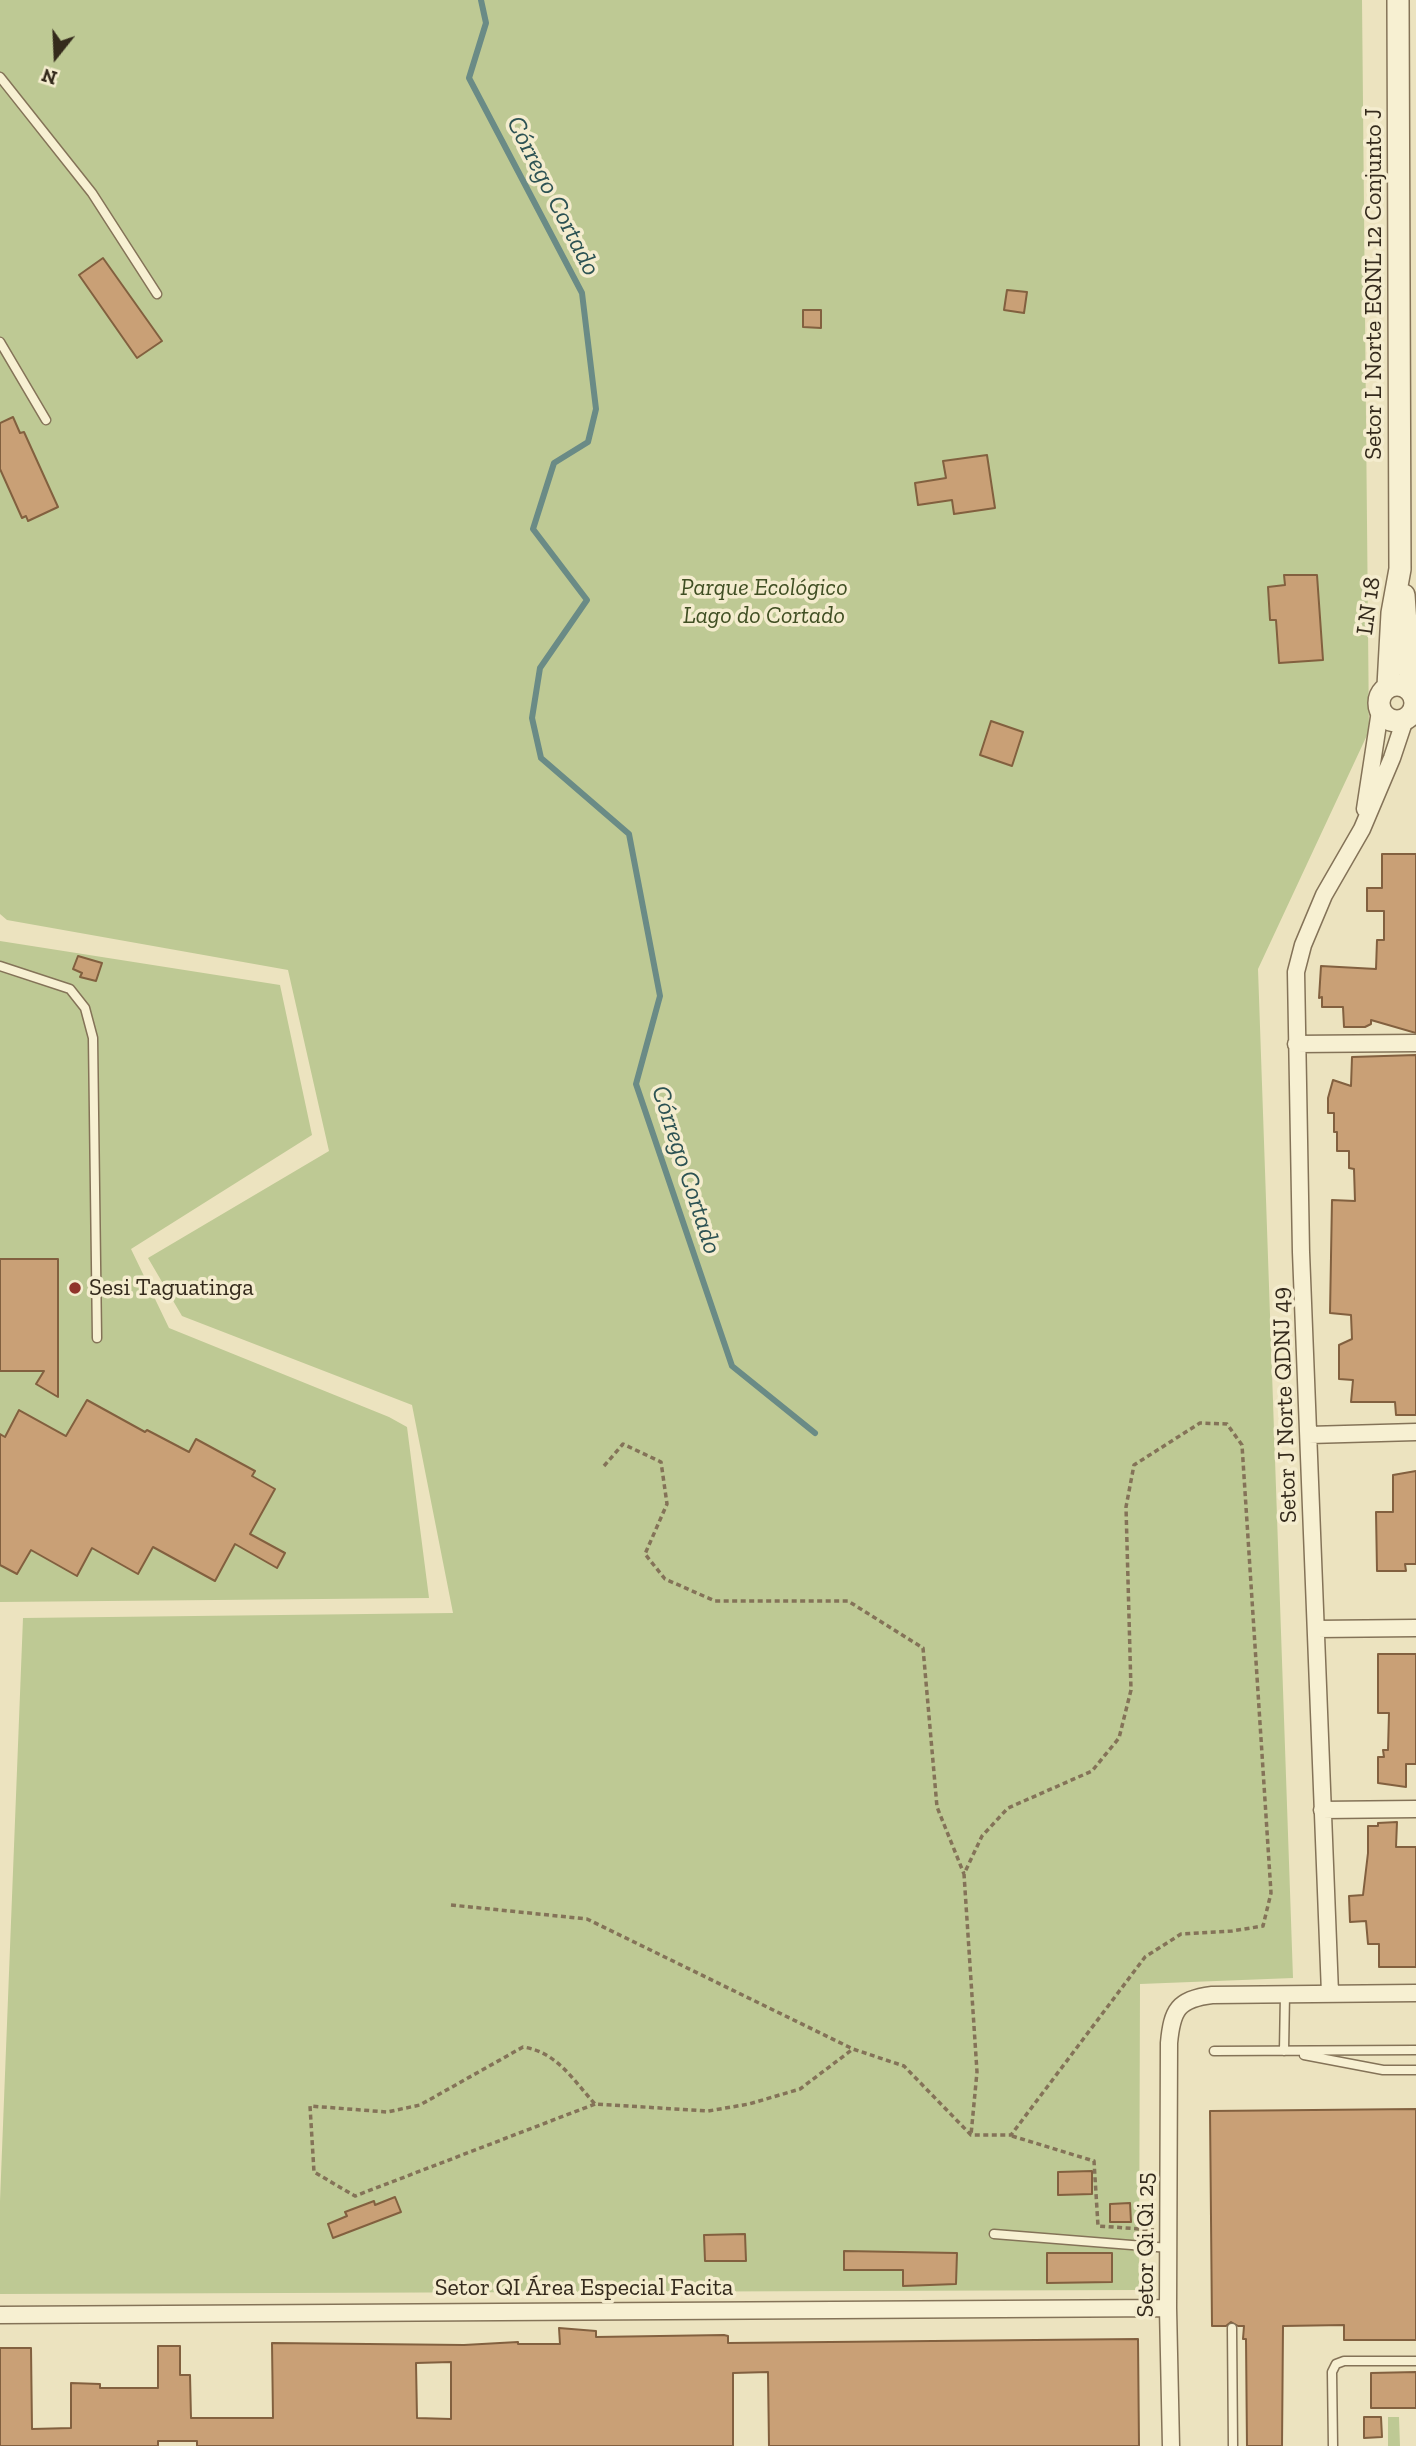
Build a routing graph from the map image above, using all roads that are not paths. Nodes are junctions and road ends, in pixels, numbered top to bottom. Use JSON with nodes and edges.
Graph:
{"nodes":[{"id":1,"x":1398,"y":0,"type":"edge"},
{"id":2,"x":0,"y":77,"type":"edge"},
{"id":3,"x":157,"y":294,"type":"dead end"},
{"id":4,"x":0,"y":342,"type":"edge"},
{"id":5,"x":47,"y":420,"type":"dead end"},
{"id":6,"x":1400,"y":569,"type":"junction"},
{"id":7,"x":1388,"y":686,"type":"junction"},
{"id":8,"x":1412,"y":704,"type":"edge"},
{"id":9,"x":1380,"y":711,"type":"junction"},
{"id":10,"x":1362,"y":829,"type":"junction"},
{"id":11,"x":0,"y":965,"type":"edge"},
{"id":12,"x":1416,"y":1043,"type":"edge"},
{"id":13,"x":1296,"y":1044,"type":"junction"},
{"id":14,"x":97,"y":1338,"type":"dead end"},
{"id":15,"x":1416,"y":1433,"type":"edge"},
{"id":16,"x":1309,"y":1435,"type":"junction"},
{"id":17,"x":1416,"y":1628,"type":"edge"},
{"id":18,"x":1316,"y":1629,"type":"junction"},
{"id":19,"x":1322,"y":1810,"type":"junction"},
{"id":20,"x":1416,"y":1810,"type":"edge"},
{"id":21,"x":1330,"y":1993,"type":"junction"},
{"id":22,"x":1416,"y":1993,"type":"edge"},
{"id":23,"x":1285,"y":1994,"type":"junction"},
{"id":24,"x":1416,"y":2050,"type":"edge"},
{"id":25,"x":1214,"y":2051,"type":"dead end"},
{"id":26,"x":1284,"y":2051,"type":"junction"},
{"id":27,"x":1416,"y":2070,"type":"edge"},
{"id":28,"x":994,"y":2234,"type":"dead end"},
{"id":29,"x":1170,"y":2249,"type":"junction"},
{"id":30,"x":1168,"y":2308,"type":"junction"},
{"id":31,"x":0,"y":2315,"type":"edge"},
{"id":32,"x":1232,"y":2328,"type":"dead end"},
{"id":33,"x":1416,"y":2361,"type":"edge"},
{"id":34,"x":1171,"y":2446,"type":"edge"},
{"id":35,"x":1233,"y":2446,"type":"edge"},
{"id":36,"x":1333,"y":2446,"type":"edge"}],
"edges":[{"from":1,"to":6,"type":"street","name":"Setor L Norte EQNL 12 Conjunto J"},
{"from":2,"to":3,"type":"lane"},
{"from":4,"to":5,"type":"lane"},
{"from":6,"to":7,"type":"street","name":"LN 18"},
{"from":6,"to":8,"type":"street","name":"LN 18"},
{"from":7,"to":8,"type":"street"},
{"from":7,"to":9,"type":"street"},
{"from":8,"to":9,"type":"street"},
{"from":8,"to":10,"type":"street"},
{"from":9,"to":10,"type":"street"},
{"from":10,"to":13,"type":"street","name":"Setor J Norte QDNJ 49"},
{"from":11,"to":14,"type":"lane"},
{"from":12,"to":13,"type":"street"},
{"from":13,"to":16,"type":"street","name":"Setor J Norte QDNJ 49"},
{"from":15,"to":16,"type":"street"},
{"from":16,"to":18,"type":"street","name":"Setor J Norte QDNJ 49"},
{"from":17,"to":18,"type":"street"},
{"from":18,"to":19,"type":"street","name":"Setor J Norte QDNJ 49"},
{"from":19,"to":20,"type":"street"},
{"from":19,"to":21,"type":"street","name":"Setor J Norte QDNJ 49"},
{"from":21,"to":22,"type":"street","name":"Setor Qi Qi 25"},
{"from":21,"to":23,"type":"street","name":"Setor Qi Qi 25"},
{"from":23,"to":26,"type":"lane"},
{"from":23,"to":29,"type":"street","name":"Setor Qi Qi 25"},
{"from":24,"to":26,"type":"lane"},
{"from":25,"to":26,"type":"lane"},
{"from":26,"to":27,"type":"lane"},
{"from":28,"to":29,"type":"lane"},
{"from":29,"to":30,"type":"street","name":"Setor Qi Qi 25"},
{"from":30,"to":31,"type":"street","name":"Setor QI Área Especial Facita"},
{"from":30,"to":34,"type":"street","name":"Setor Qi Qi 25"},
{"from":32,"to":35,"type":"lane"},
{"from":33,"to":36,"type":"lane"}]}
